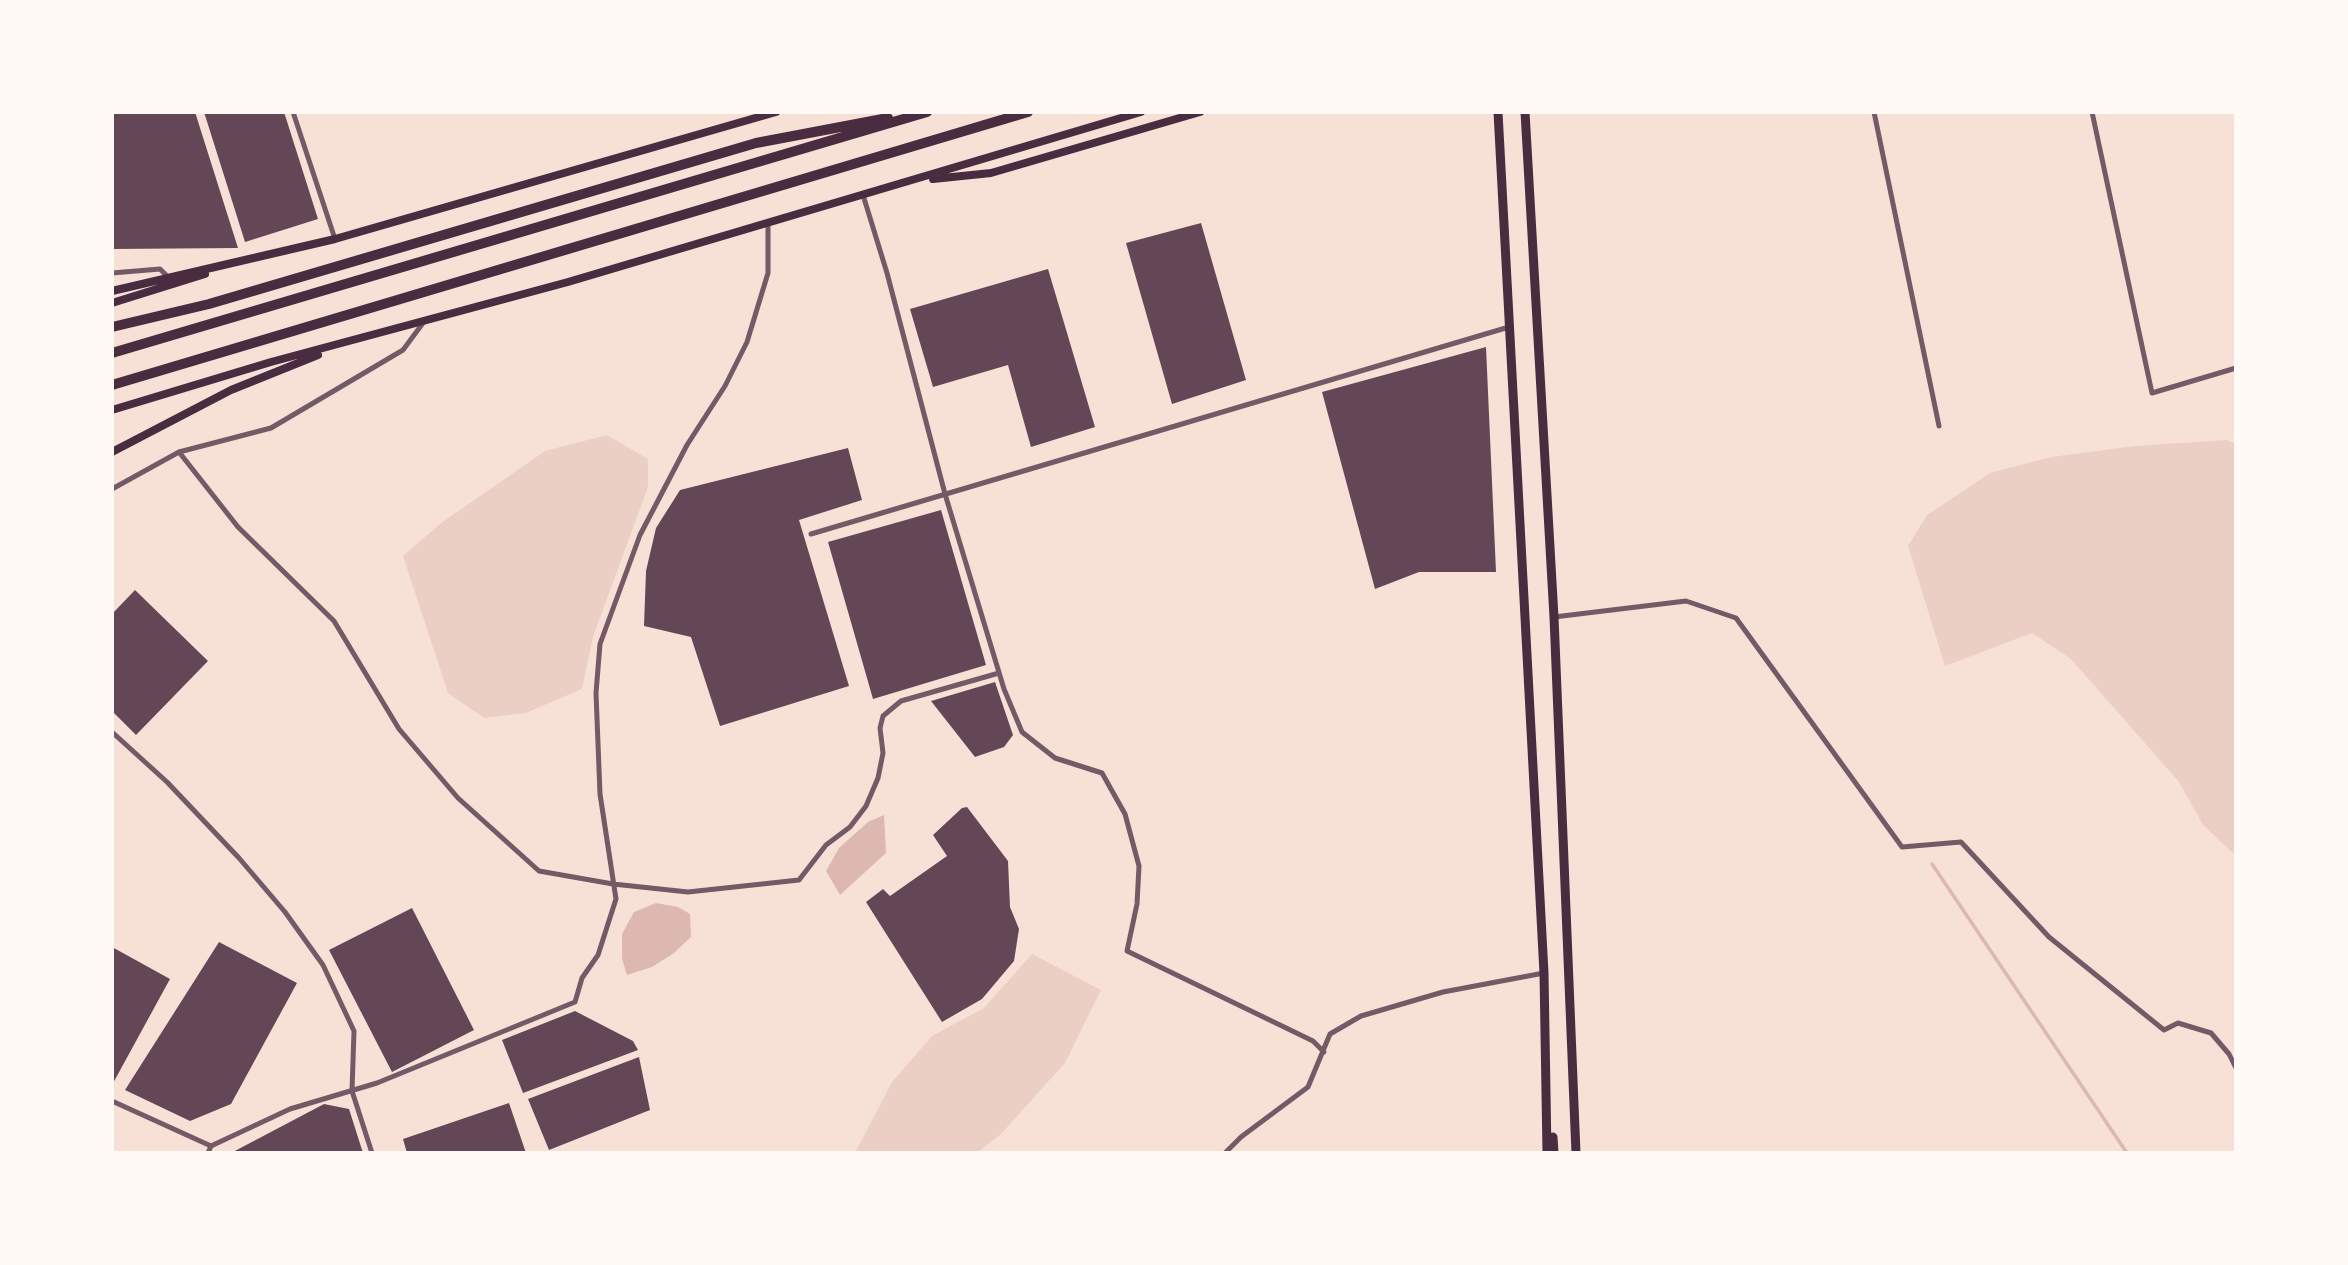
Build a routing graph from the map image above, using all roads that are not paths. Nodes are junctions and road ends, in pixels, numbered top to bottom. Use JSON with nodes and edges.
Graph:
{"nodes":[{"id":1,"x":293,"y":112,"type":"edge"},
{"id":2,"x":776,"y":112,"type":"edge"},
{"id":3,"x":925,"y":112,"type":"edge"},
{"id":4,"x":1028,"y":112,"type":"edge"},
{"id":5,"x":1141,"y":112,"type":"edge"},
{"id":6,"x":1200,"y":112,"type":"edge"},
{"id":7,"x":1498,"y":112,"type":"edge"},
{"id":8,"x":1874,"y":112,"type":"edge"},
{"id":9,"x":2092,"y":112,"type":"edge"},
{"id":10,"x":1526,"y":115,"type":"edge"},
{"id":11,"x":919,"y":180,"type":"junction"},
{"id":12,"x":863,"y":195,"type":"junction"},
{"id":13,"x":768,"y":223,"type":"junction"},
{"id":14,"x":335,"y":239,"type":"junction"},
{"id":15,"x":238,"y":263,"type":"junction"},
{"id":16,"x":112,"y":273,"type":"edge"},
{"id":17,"x":168,"y":277,"type":"junction"},
{"id":18,"x":112,"y":290,"type":"edge"},
{"id":19,"x":112,"y":303,"type":"edge"},
{"id":20,"x":423,"y":323,"type":"junction"},
{"id":21,"x":112,"y":327,"type":"edge"},
{"id":22,"x":1510,"y":327,"type":"junction"},
{"id":23,"x":354,"y":341,"type":"junction"},
{"id":24,"x":112,"y":353,"type":"edge"},
{"id":25,"x":2236,"y":368,"type":"edge"},
{"id":26,"x":112,"y":385,"type":"edge"},
{"id":27,"x":112,"y":410,"type":"edge"},
{"id":28,"x":1939,"y":426,"type":"dead end"},
{"id":29,"x":112,"y":452,"type":"edge"},
{"id":30,"x":179,"y":452,"type":"junction"},
{"id":31,"x":112,"y":489,"type":"edge"},
{"id":32,"x":945,"y":494,"type":"junction"},
{"id":33,"x":811,"y":534,"type":"dead end"},
{"id":34,"x":1554,"y":617,"type":"junction"},
{"id":35,"x":999,"y":673,"type":"junction"},
{"id":36,"x":112,"y":732,"type":"edge"},
{"id":37,"x":614,"y":884,"type":"junction"},
{"id":38,"x":1544,"y":973,"type":"junction"},
{"id":39,"x":1546,"y":1009,"type":"junction"},
{"id":40,"x":1324,"y":1052,"type":"junction"},
{"id":41,"x":2236,"y":1068,"type":"edge"},
{"id":42,"x":352,"y":1091,"type":"junction"},
{"id":43,"x":112,"y":1101,"type":"edge"},
{"id":44,"x":211,"y":1146,"type":"junction"},
{"id":45,"x":208,"y":1153,"type":"edge"},
{"id":46,"x":372,"y":1153,"type":"edge"},
{"id":47,"x":1225,"y":1153,"type":"edge"},
{"id":48,"x":1547,"y":1153,"type":"edge"},
{"id":49,"x":1554,"y":1153,"type":"edge"},
{"id":50,"x":1576,"y":1153,"type":"edge"}],
"edges":[{"from":1,"to":14,"type":"street"},
{"from":2,"to":14,"type":"main road"},
{"from":3,"to":21,"type":"highway"},
{"from":3,"to":24,"type":"highway"},
{"from":4,"to":26,"type":"highway"},
{"from":5,"to":11,"type":"main road"},
{"from":6,"to":11,"type":"main road"},
{"from":7,"to":22,"type":"main road"},
{"from":8,"to":28,"type":"street"},
{"from":9,"to":25,"type":"street"},
{"from":10,"to":34,"type":"main road"},
{"from":11,"to":12,"type":"main road"},
{"from":12,"to":13,"type":"main road"},
{"from":12,"to":32,"type":"street"},
{"from":13,"to":20,"type":"main road"},
{"from":13,"to":37,"type":"street"},
{"from":14,"to":15,"type":"main road"},
{"from":15,"to":17,"type":"main road"},
{"from":15,"to":19,"type":"main road"},
{"from":16,"to":17,"type":"street"},
{"from":17,"to":18,"type":"main road"},
{"from":20,"to":23,"type":"main road"},
{"from":20,"to":30,"type":"street"},
{"from":22,"to":32,"type":"street"},
{"from":22,"to":38,"type":"main road"},
{"from":23,"to":27,"type":"main road"},
{"from":23,"to":29,"type":"main road"},
{"from":30,"to":31,"type":"street"},
{"from":30,"to":37,"type":"street"},
{"from":32,"to":33,"type":"street"},
{"from":32,"to":35,"type":"street"},
{"from":34,"to":41,"type":"street"},
{"from":34,"to":50,"type":"main road"},
{"from":35,"to":37,"type":"street"},
{"from":35,"to":40,"type":"street"},
{"from":36,"to":42,"type":"street"},
{"from":37,"to":42,"type":"street"},
{"from":38,"to":39,"type":"main road"},
{"from":38,"to":40,"type":"street"},
{"from":39,"to":48,"type":"main road"},
{"from":39,"to":49,"type":"main road"},
{"from":40,"to":47,"type":"street"},
{"from":42,"to":44,"type":"street"},
{"from":42,"to":46,"type":"street"},
{"from":43,"to":44,"type":"street"},
{"from":44,"to":45,"type":"street"}]}
